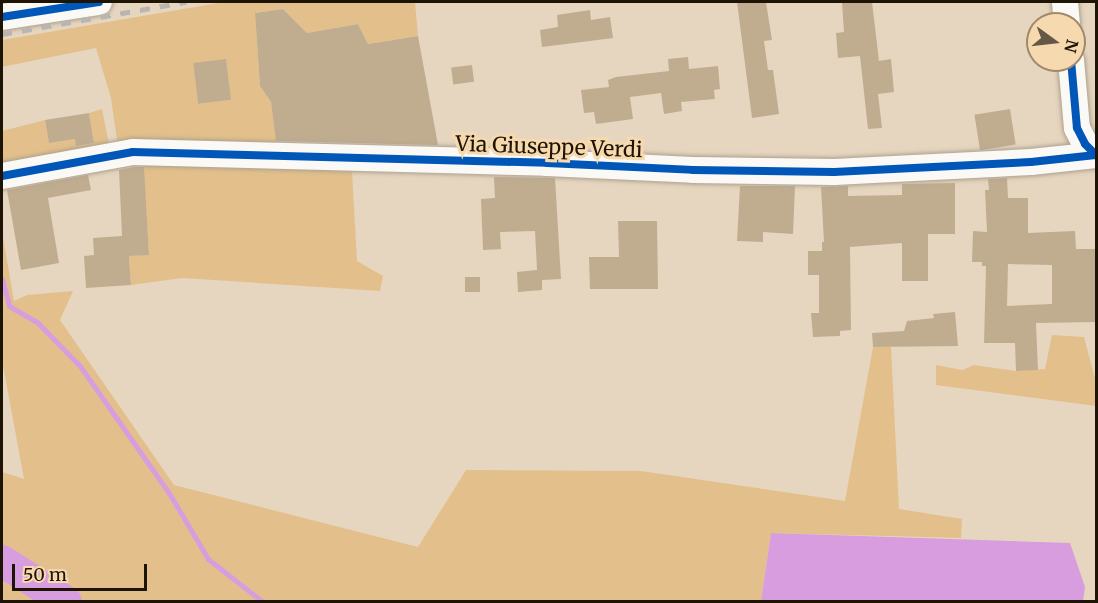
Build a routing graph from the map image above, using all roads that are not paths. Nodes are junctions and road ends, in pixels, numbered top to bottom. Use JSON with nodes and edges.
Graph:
{"nodes":[{"id":1,"x":99,"y":2,"type":"edge"},
{"id":2,"x":2,"y":17,"type":"edge"},
{"id":3,"x":1072,"y":72,"type":"edge"},
{"id":4,"x":1096,"y":155,"type":"edge"},
{"id":5,"x":2,"y":176,"type":"edge"}],
"edges":[{"from":1,"to":2,"type":"street"},
{"from":3,"to":4,"type":"street"},
{"from":4,"to":5,"type":"street","name":"Via Giuseppe Verdi"}]}
